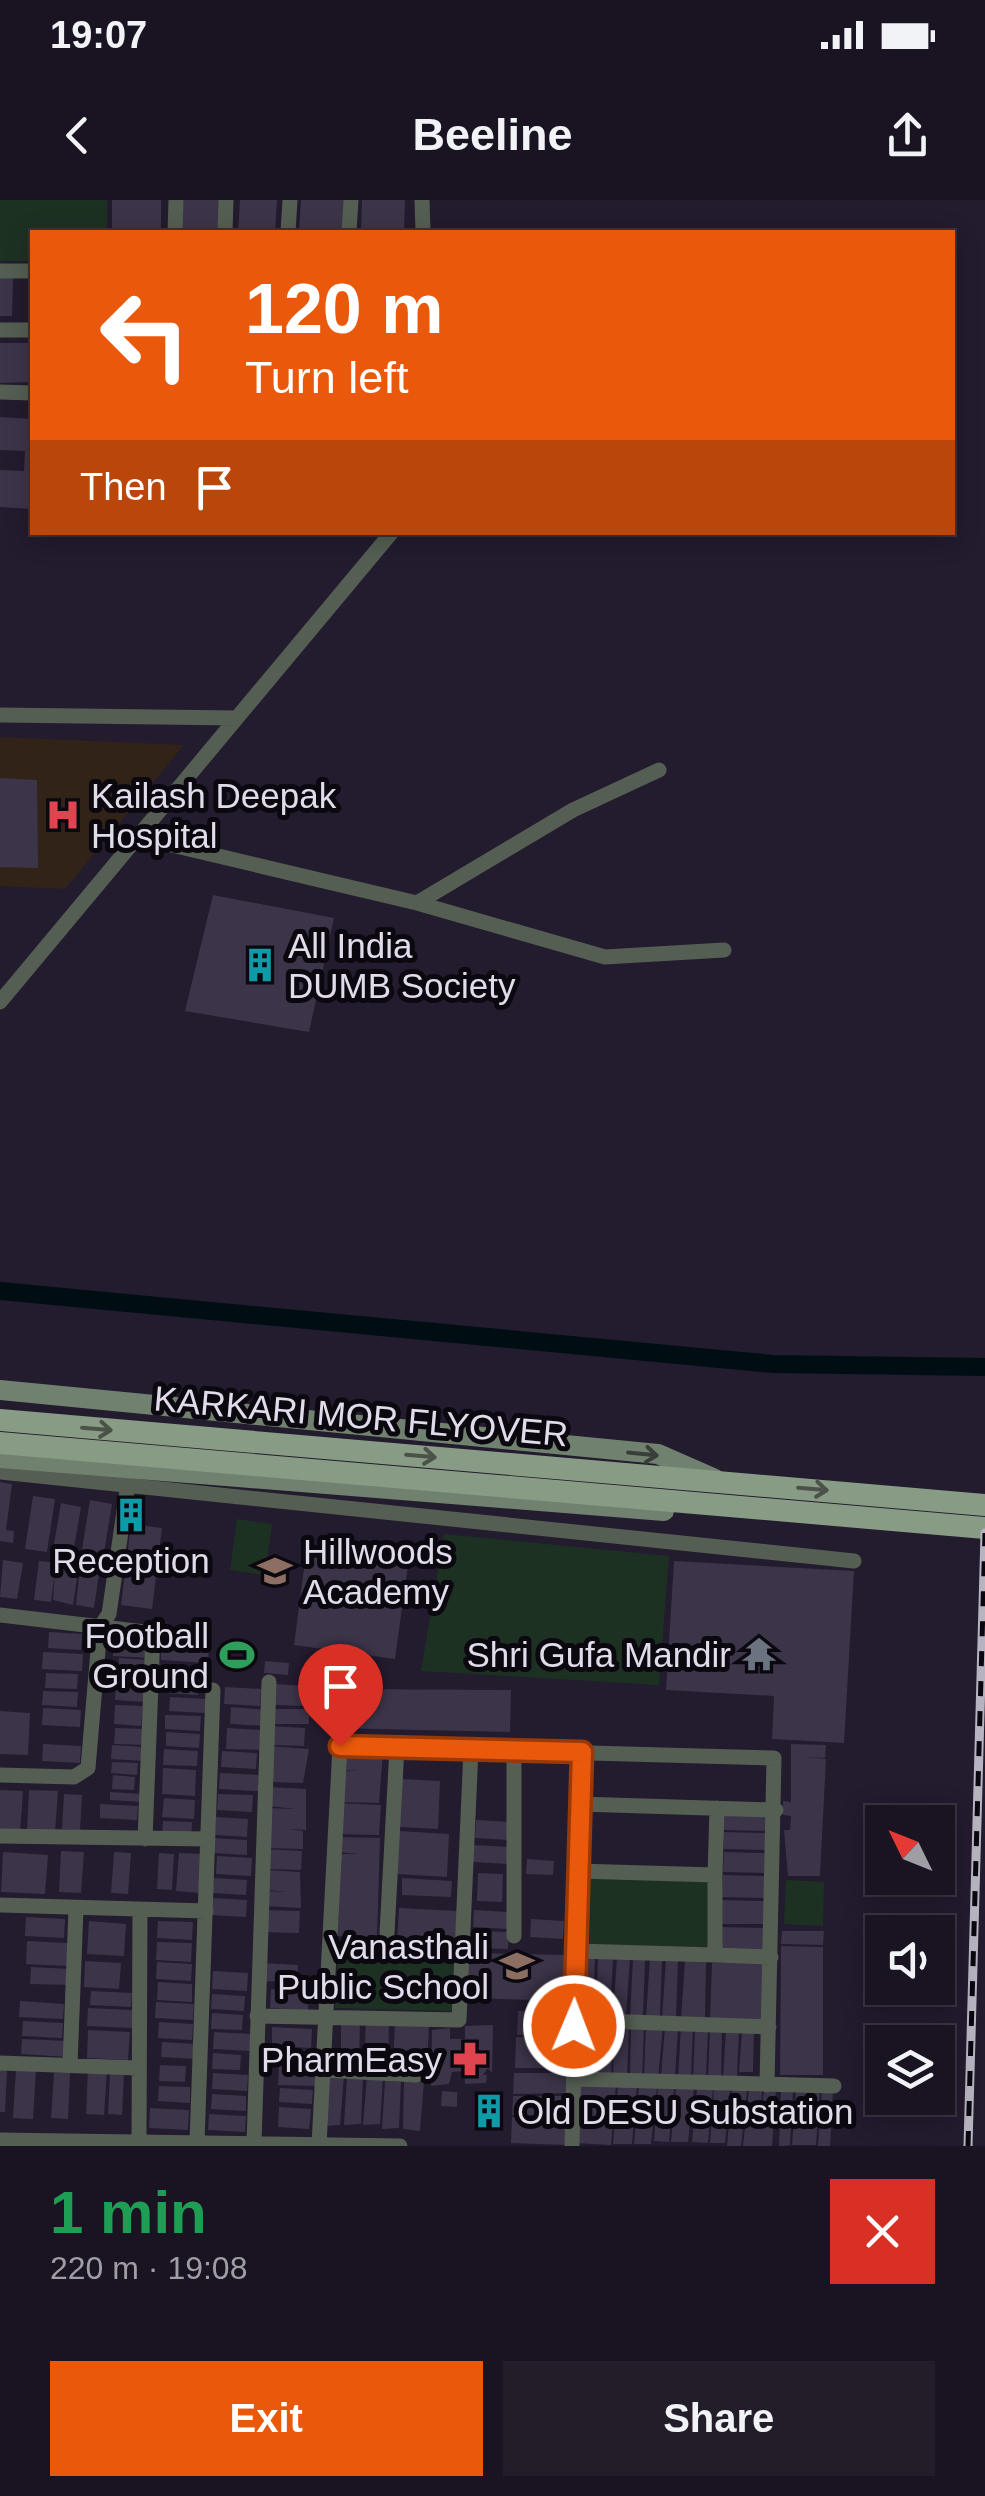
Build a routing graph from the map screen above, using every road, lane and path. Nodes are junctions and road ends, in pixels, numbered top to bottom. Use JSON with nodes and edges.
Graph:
{"nodes":[{"id":1,"x":176,"y":200,"type":"edge"},
{"id":2,"x":226,"y":200,"type":"edge"},
{"id":3,"x":290,"y":200,"type":"edge"},
{"id":4,"x":351,"y":200,"type":"edge"},
{"id":5,"x":422,"y":200,"type":"edge"},
{"id":6,"x":176,"y":230,"type":"edge"},
{"id":7,"x":224,"y":230,"type":"edge"},
{"id":8,"x":288,"y":230,"type":"edge"},
{"id":9,"x":349,"y":230,"type":"edge"},
{"id":10,"x":422,"y":230,"type":"edge"},
{"id":11,"x":0,"y":271,"type":"edge"},
{"id":12,"x":30,"y":271,"type":"edge"},
{"id":13,"x":0,"y":330,"type":"edge"},
{"id":14,"x":30,"y":330,"type":"edge"},
{"id":15,"x":0,"y":392,"type":"edge"},
{"id":16,"x":30,"y":392,"type":"edge"},
{"id":17,"x":390,"y":535,"type":"edge"},
{"id":18,"x":0,"y":715,"type":"edge"},
{"id":19,"x":237,"y":718,"type":"junction"},
{"id":20,"x":658,"y":770,"type":"dead end"},
{"id":21,"x":138,"y":837,"type":"junction"},
{"id":22,"x":417,"y":903,"type":"junction"},
{"id":23,"x":724,"y":950,"type":"dead end"},
{"id":24,"x":0,"y":1002,"type":"edge"},
{"id":25,"x":0,"y":1390,"type":"edge"},
{"id":26,"x":0,"y":1420,"type":"edge"},
{"id":27,"x":0,"y":1443,"type":"edge"},
{"id":28,"x":0,"y":1458,"type":"edge"},
{"id":29,"x":0,"y":1472,"type":"edge"},
{"id":30,"x":716,"y":1480,"type":"junction"},
{"id":31,"x":128,"y":1484,"type":"junction"},
{"id":32,"x":678,"y":1490,"type":"junction"},
{"id":33,"x":706,"y":1504,"type":"junction"},
{"id":34,"x":985,"y":1505,"type":"edge"},
{"id":35,"x":948,"y":1513,"type":"junction"},
{"id":36,"x":985,"y":1528,"type":"edge"},
{"id":37,"x":854,"y":1560,"type":"dead end"},
{"id":38,"x":0,"y":1615,"type":"edge"},
{"id":39,"x":100,"y":1627,"type":"junction"},
{"id":40,"x":269,"y":1682,"type":"dead end"},
{"id":41,"x":213,"y":1690,"type":"dead end"},
{"id":42,"x":778,"y":1740,"type":"dead end"},
{"id":43,"x":398,"y":1747,"type":"junction"},
{"id":44,"x":471,"y":1749,"type":"junction"},
{"id":45,"x":514,"y":1750,"type":"junction"},
{"id":46,"x":582,"y":1752,"type":"junction"},
{"id":47,"x":777,"y":1763,"type":"junction"},
{"id":48,"x":0,"y":1775,"type":"edge"},
{"id":49,"x":579,"y":1804,"type":"junction"},
{"id":50,"x":717,"y":1808,"type":"junction"},
{"id":51,"x":776,"y":1810,"type":"junction"},
{"id":52,"x":0,"y":1836,"type":"edge"},
{"id":53,"x":145,"y":1839,"type":"junction"},
{"id":54,"x":208,"y":1839,"type":"junction"},
{"id":55,"x":577,"y":1871,"type":"junction"},
{"id":56,"x":715,"y":1875,"type":"junction"},
{"id":57,"x":0,"y":1905,"type":"edge"},
{"id":58,"x":76,"y":1909,"type":"junction"},
{"id":59,"x":140,"y":1910,"type":"junction"},
{"id":60,"x":206,"y":1912,"type":"junction"},
{"id":61,"x":387,"y":1933,"type":"dead end"},
{"id":62,"x":514,"y":1936,"type":"dead end"},
{"id":63,"x":576,"y":1951,"type":"junction"},
{"id":64,"x":715,"y":1955,"type":"junction"},
{"id":65,"x":771,"y":1957,"type":"junction"},
{"id":66,"x":324,"y":2015,"type":"junction"},
{"id":67,"x":258,"y":2016,"type":"junction"},
{"id":68,"x":574,"y":2020,"type":"junction"},
{"id":69,"x":769,"y":2027,"type":"junction"},
{"id":70,"x":0,"y":2062,"type":"edge"},
{"id":71,"x":70,"y":2065,"type":"junction"},
{"id":72,"x":137,"y":2068,"type":"junction"},
{"id":73,"x":323,"y":2070,"type":"junction"},
{"id":74,"x":416,"y":2074,"type":"dead end"},
{"id":75,"x":574,"y":2079,"type":"junction"},
{"id":76,"x":767,"y":2085,"type":"junction"},
{"id":77,"x":834,"y":2086,"type":"dead end"},
{"id":78,"x":0,"y":2140,"type":"edge"},
{"id":79,"x":138,"y":2140,"type":"junction"},
{"id":80,"x":197,"y":2142,"type":"junction"},
{"id":81,"x":85,"y":2143,"type":"edge"},
{"id":82,"x":254,"y":2143,"type":"junction"},
{"id":83,"x":319,"y":2146,"type":"edge"},
{"id":84,"x":400,"y":2146,"type":"edge"},
{"id":85,"x":572,"y":2146,"type":"edge"}],
"edges":[{"from":1,"to":6,"type":"street"},
{"from":2,"to":7,"type":"street"},
{"from":3,"to":8,"type":"street"},
{"from":4,"to":9,"type":"street"},
{"from":5,"to":10,"type":"street"},
{"from":11,"to":12,"type":"street"},
{"from":13,"to":14,"type":"street"},
{"from":15,"to":16,"type":"street"},
{"from":17,"to":19,"type":"street"},
{"from":18,"to":19,"type":"street"},
{"from":19,"to":21,"type":"street"},
{"from":20,"to":22,"type":"street"},
{"from":21,"to":22,"type":"street"},
{"from":21,"to":24,"type":"street"},
{"from":22,"to":23,"type":"street"},
{"from":25,"to":30,"type":"main road","one_way":true},
{"from":26,"to":32,"type":"main road","name":"KARKARI MOR FLYOVER","one_way":true},
{"from":27,"to":32,"type":"main road","name":"KARKARI MOR FLYOVER"},
{"from":28,"to":33,"type":"main road"},
{"from":29,"to":31,"type":"street"},
{"from":30,"to":32,"type":"main road","name":"KARKARI MOR FLYOVER"},
{"from":30,"to":35,"type":"main road","name":"KARKARI MOR FLYOVER","one_way":true},
{"from":31,"to":37,"type":"street"},
{"from":31,"to":39,"type":"street"},
{"from":32,"to":33,"type":"main road","name":"KARKARI MOR FLYOVER"},
{"from":33,"to":35,"type":"main road","name":"KARKARI MOR FLYOVER"},
{"from":34,"to":35,"type":"main road"},
{"from":35,"to":36,"type":"main road"},
{"from":38,"to":39,"type":"street"},
{"from":39,"to":48,"type":"street"},
{"from":39,"to":53,"type":"street"},
{"from":40,"to":67,"type":"street"},
{"from":41,"to":54,"type":"street"},
{"from":42,"to":47,"type":"street"},
{"from":43,"to":44,"type":"street"},
{"from":43,"to":61,"type":"street"},
{"from":43,"to":66,"type":"street"},
{"from":44,"to":45,"type":"street"},
{"from":44,"to":66,"type":"street"},
{"from":45,"to":46,"type":"street"},
{"from":45,"to":62,"type":"street"},
{"from":46,"to":47,"type":"street"},
{"from":46,"to":49,"type":"street"},
{"from":47,"to":51,"type":"street"},
{"from":49,"to":50,"type":"street"},
{"from":49,"to":55,"type":"street"},
{"from":50,"to":51,"type":"street"},
{"from":50,"to":56,"type":"street"},
{"from":51,"to":65,"type":"street"},
{"from":52,"to":53,"type":"street"},
{"from":53,"to":54,"type":"street"},
{"from":54,"to":60,"type":"street"},
{"from":55,"to":56,"type":"street"},
{"from":55,"to":63,"type":"street"},
{"from":56,"to":64,"type":"street"},
{"from":57,"to":58,"type":"street"},
{"from":58,"to":59,"type":"street"},
{"from":58,"to":71,"type":"street"},
{"from":59,"to":60,"type":"street"},
{"from":59,"to":72,"type":"street"},
{"from":60,"to":80,"type":"street"},
{"from":63,"to":64,"type":"street"},
{"from":63,"to":68,"type":"street"},
{"from":64,"to":65,"type":"street"},
{"from":65,"to":69,"type":"street"},
{"from":66,"to":67,"type":"street"},
{"from":66,"to":73,"type":"street"},
{"from":67,"to":82,"type":"street"},
{"from":68,"to":69,"type":"street"},
{"from":68,"to":75,"type":"street"},
{"from":69,"to":76,"type":"street"},
{"from":70,"to":71,"type":"street"},
{"from":71,"to":72,"type":"street"},
{"from":72,"to":79,"type":"street"},
{"from":73,"to":74,"type":"street"},
{"from":73,"to":83,"type":"street"},
{"from":75,"to":76,"type":"street"},
{"from":75,"to":85,"type":"street"},
{"from":76,"to":77,"type":"street"},
{"from":78,"to":81,"type":"street"},
{"from":79,"to":80,"type":"street"},
{"from":79,"to":81,"type":"street"},
{"from":80,"to":82,"type":"street"},
{"from":82,"to":83,"type":"street"},
{"from":83,"to":84,"type":"street"}]}
